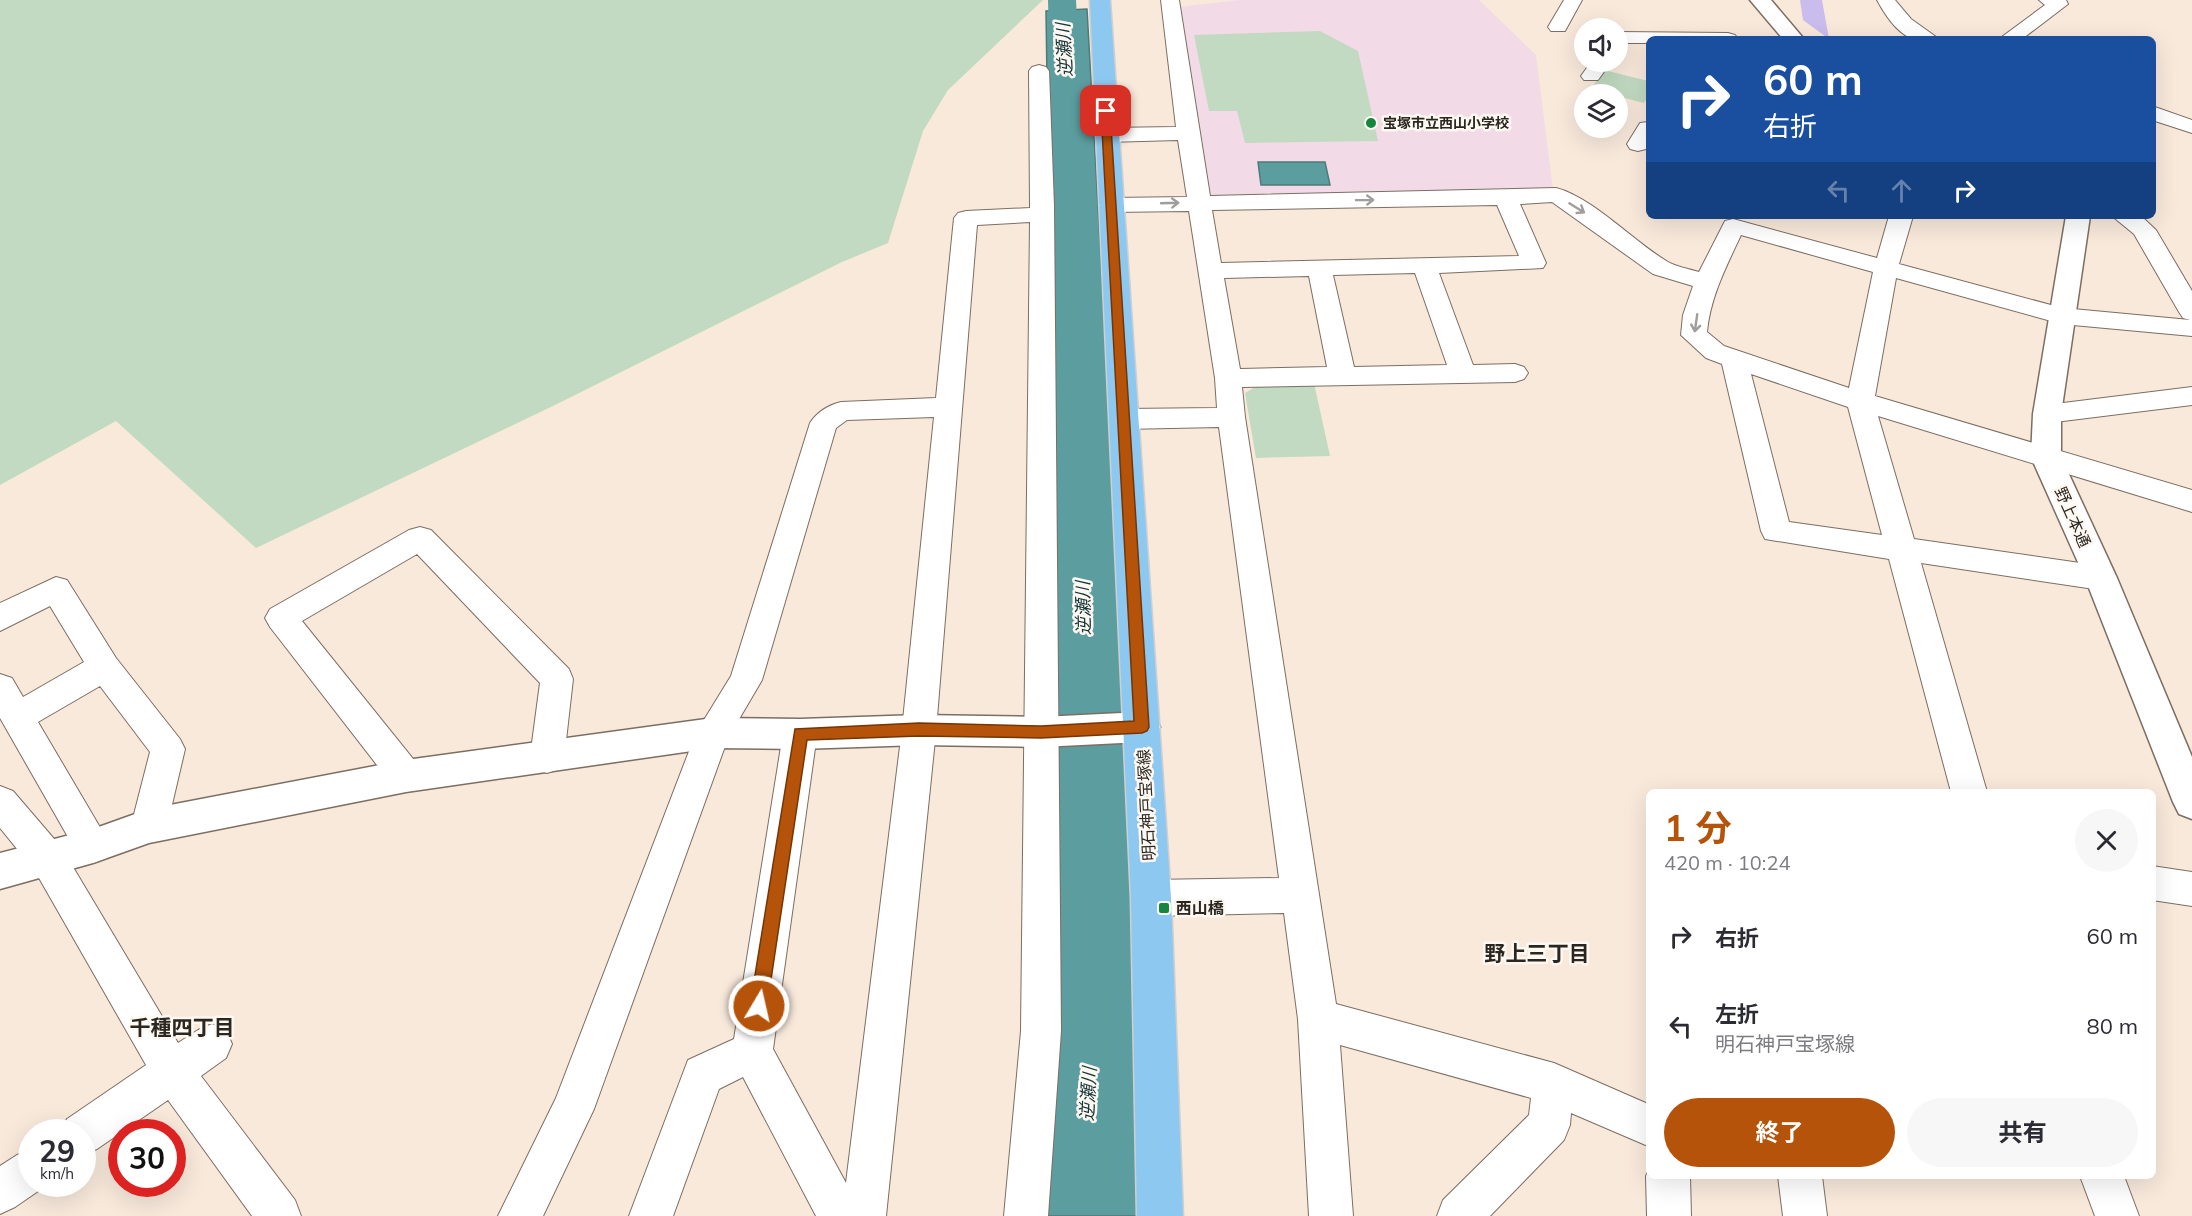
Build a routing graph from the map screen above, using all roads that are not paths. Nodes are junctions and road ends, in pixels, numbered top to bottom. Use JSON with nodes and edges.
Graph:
{"nodes":[{"id":1,"x":1100,"y":0,"type":"edge"},
{"id":2,"x":1170,"y":0,"type":"edge"},
{"id":3,"x":1573,"y":0,"type":"edge"},
{"id":4,"x":1760,"y":0,"type":"edge"},
{"id":5,"x":1886,"y":0,"type":"edge"},
{"id":6,"x":2048,"y":0,"type":"edge"},
{"id":7,"x":1558,"y":27,"type":"dead end"},
{"id":8,"x":1791,"y":36,"type":"edge"},
{"id":9,"x":1924,"y":36,"type":"edge"},
{"id":10,"x":2013,"y":36,"type":"edge"},
{"id":11,"x":1628,"y":37,"type":"edge"},
{"id":12,"x":1646,"y":38,"type":"edge"},
{"id":13,"x":1039,"y":71,"type":"dead end"},
{"id":14,"x":2156,"y":114,"type":"edge"},
{"id":15,"x":2192,"y":127,"type":"edge"},
{"id":16,"x":1188,"y":133,"type":"junction"},
{"id":17,"x":1107,"y":135,"type":"junction"},
{"id":18,"x":1506,"y":198,"type":"junction"},
{"id":19,"x":1200,"y":202,"type":"junction"},
{"id":20,"x":1111,"y":205,"type":"junction"},
{"id":21,"x":1042,"y":215,"type":"junction"},
{"id":22,"x":1900,"y":219,"type":"edge"},
{"id":23,"x":2078,"y":219,"type":"edge"},
{"id":24,"x":2128,"y":219,"type":"edge"},
{"id":25,"x":1425,"y":268,"type":"junction"},
{"id":26,"x":1886,"y":268,"type":"junction"},
{"id":27,"x":1320,"y":270,"type":"junction"},
{"id":28,"x":1212,"y":272,"type":"junction"},
{"id":29,"x":1707,"y":282,"type":"junction"},
{"id":30,"x":2192,"y":312,"type":"edge"},
{"id":31,"x":2062,"y":316,"type":"junction"},
{"id":32,"x":2192,"y":328,"type":"edge"},
{"id":33,"x":1734,"y":359,"type":"junction"},
{"id":34,"x":1463,"y":373,"type":"junction"},
{"id":35,"x":1515,"y":373,"type":"dead end"},
{"id":36,"x":1342,"y":375,"type":"junction"},
{"id":37,"x":1228,"y":378,"type":"junction"},
{"id":38,"x":2192,"y":396,"type":"edge"},
{"id":39,"x":1860,"y":400,"type":"junction"},
{"id":40,"x":948,"y":407,"type":"junction"},
{"id":41,"x":2047,"y":414,"type":"junction"},
{"id":42,"x":1231,"y":417,"type":"junction"},
{"id":43,"x":1124,"y":419,"type":"junction"},
{"id":44,"x":2046,"y":457,"type":"junction"},
{"id":45,"x":2192,"y":501,"type":"edge"},
{"id":46,"x":1901,"y":549,"type":"junction"},
{"id":47,"x":2101,"y":578,"type":"junction"},
{"id":48,"x":0,"y":618,"type":"edge"},
{"id":49,"x":104,"y":667,"type":"junction"},
{"id":50,"x":0,"y":688,"type":"edge"},
{"id":51,"x":17,"y":718,"type":"junction"},
{"id":52,"x":1142,"y":727,"type":"junction"},
{"id":53,"x":919,"y":730,"type":"junction"},
{"id":54,"x":1041,"y":732,"type":"junction"},
{"id":55,"x":713,"y":733,"type":"junction"},
{"id":56,"x":800,"y":734,"type":"junction"},
{"id":57,"x":547,"y":758,"type":"junction"},
{"id":58,"x":406,"y":776,"type":"junction"},
{"id":59,"x":1968,"y":789,"type":"edge"},
{"id":60,"x":0,"y":802,"type":"edge"},
{"id":61,"x":2192,"y":802,"type":"edge"},
{"id":62,"x":149,"y":826,"type":"junction"},
{"id":63,"x":93,"y":846,"type":"junction"},
{"id":64,"x":48,"y":859,"type":"junction"},
{"id":65,"x":0,"y":872,"type":"edge"},
{"id":66,"x":2156,"y":884,"type":"edge"},
{"id":67,"x":2192,"y":889,"type":"edge"},
{"id":68,"x":1300,"y":895,"type":"junction"},
{"id":69,"x":1151,"y":898,"type":"junction"},
{"id":70,"x":1318,"y":1019,"type":"junction"},
{"id":71,"x":212,"y":1044,"type":"dead end"},
{"id":72,"x":752,"y":1052,"type":"junction"},
{"id":73,"x":172,"y":1071,"type":"junction"},
{"id":74,"x":1554,"y":1084,"type":"junction"},
{"id":75,"x":96,"y":1124,"type":"edge"},
{"id":76,"x":1646,"y":1124,"type":"edge"},
{"id":77,"x":1668,"y":1179,"type":"edge"},
{"id":78,"x":1800,"y":1179,"type":"edge"},
{"id":79,"x":2103,"y":1179,"type":"edge"},
{"id":80,"x":18,"y":1180,"type":"edge"},
{"id":81,"x":0,"y":1192,"type":"edge"},
{"id":82,"x":279,"y":1216,"type":"edge"},
{"id":83,"x":520,"y":1216,"type":"edge"},
{"id":84,"x":651,"y":1216,"type":"edge"},
{"id":85,"x":840,"y":1216,"type":"edge"},
{"id":86,"x":864,"y":1216,"type":"edge"},
{"id":87,"x":1026,"y":1216,"type":"edge"},
{"id":88,"x":1160,"y":1216,"type":"edge"},
{"id":89,"x":1331,"y":1216,"type":"edge"},
{"id":90,"x":1459,"y":1216,"type":"edge"},
{"id":91,"x":1669,"y":1216,"type":"edge"},
{"id":92,"x":1805,"y":1216,"type":"edge"},
{"id":93,"x":2117,"y":1216,"type":"edge"}],
"edges":[{"from":1,"to":17,"type":"main road","name":"明石神戸宝塚線"},
{"from":2,"to":16,"type":"street"},
{"from":3,"to":7,"type":"street"},
{"from":4,"to":8,"type":"street"},
{"from":5,"to":9,"type":"street"},
{"from":6,"to":10,"type":"street"},
{"from":11,"to":12,"type":"street"},
{"from":13,"to":21,"type":"street"},
{"from":14,"to":15,"type":"street"},
{"from":16,"to":17,"type":"street"},
{"from":16,"to":19,"type":"street"},
{"from":17,"to":20,"type":"main road","name":"明石神戸宝塚線"},
{"from":19,"to":18,"type":"street","one_way":true},
{"from":18,"to":25,"type":"street"},
{"from":18,"to":29,"type":"street","one_way":true},
{"from":20,"to":19,"type":"street","one_way":true},
{"from":19,"to":28,"type":"street"},
{"from":20,"to":43,"type":"main road","name":"明石神戸宝塚線"},
{"from":21,"to":40,"type":"street"},
{"from":21,"to":54,"type":"street"},
{"from":22,"to":26,"type":"street"},
{"from":23,"to":31,"type":"street","name":"野上本通"},
{"from":24,"to":30,"type":"street"},
{"from":25,"to":27,"type":"street"},
{"from":25,"to":34,"type":"street"},
{"from":26,"to":29,"type":"street"},
{"from":26,"to":31,"type":"street"},
{"from":26,"to":39,"type":"street"},
{"from":27,"to":28,"type":"street"},
{"from":27,"to":36,"type":"street"},
{"from":28,"to":37,"type":"street"},
{"from":29,"to":33,"type":"street","one_way":true},
{"from":31,"to":32,"type":"street"},
{"from":31,"to":41,"type":"street","name":"野上本通"},
{"from":33,"to":39,"type":"street"},
{"from":33,"to":46,"type":"street"},
{"from":34,"to":35,"type":"street"},
{"from":34,"to":36,"type":"street"},
{"from":36,"to":37,"type":"street"},
{"from":37,"to":42,"type":"street"},
{"from":38,"to":41,"type":"street"},
{"from":39,"to":44,"type":"street"},
{"from":39,"to":46,"type":"street"},
{"from":40,"to":53,"type":"street"},
{"from":40,"to":55,"type":"street"},
{"from":41,"to":44,"type":"street","name":"野上本通"},
{"from":42,"to":43,"type":"street"},
{"from":42,"to":68,"type":"street"},
{"from":43,"to":52,"type":"main road","name":"明石神戸宝塚線"},
{"from":44,"to":45,"type":"street"},
{"from":44,"to":47,"type":"street","name":"野上本通"},
{"from":46,"to":47,"type":"street"},
{"from":46,"to":59,"type":"street"},
{"from":47,"to":61,"type":"street","name":"野上本通"},
{"from":48,"to":49,"type":"street"},
{"from":49,"to":51,"type":"street"},
{"from":49,"to":62,"type":"street"},
{"from":50,"to":51,"type":"street"},
{"from":51,"to":63,"type":"street"},
{"from":52,"to":54,"type":"street"},
{"from":52,"to":69,"type":"main road","name":"明石神戸宝塚線"},
{"from":53,"to":54,"type":"street"},
{"from":53,"to":56,"type":"street"},
{"from":53,"to":86,"type":"street"},
{"from":54,"to":87,"type":"street"},
{"from":55,"to":56,"type":"street"},
{"from":55,"to":57,"type":"street"},
{"from":55,"to":83,"type":"street"},
{"from":56,"to":72,"type":"street"},
{"from":57,"to":58,"type":"street"},
{"from":57,"to":58,"type":"street"},
{"from":58,"to":62,"type":"street"},
{"from":60,"to":64,"type":"street"},
{"from":62,"to":63,"type":"street"},
{"from":63,"to":64,"type":"street"},
{"from":64,"to":65,"type":"street"},
{"from":64,"to":73,"type":"street"},
{"from":66,"to":67,"type":"street"},
{"from":68,"to":69,"type":"street"},
{"from":68,"to":70,"type":"street"},
{"from":69,"to":88,"type":"main road","name":"明石神戸宝塚線"},
{"from":70,"to":74,"type":"street"},
{"from":70,"to":89,"type":"street"},
{"from":71,"to":73,"type":"street"},
{"from":72,"to":84,"type":"street"},
{"from":72,"to":85,"type":"street"},
{"from":73,"to":75,"type":"street"},
{"from":73,"to":82,"type":"street"},
{"from":74,"to":76,"type":"street"},
{"from":74,"to":90,"type":"street"},
{"from":77,"to":91,"type":"street"},
{"from":78,"to":92,"type":"street"},
{"from":79,"to":93,"type":"street"},
{"from":80,"to":81,"type":"street"}]}
